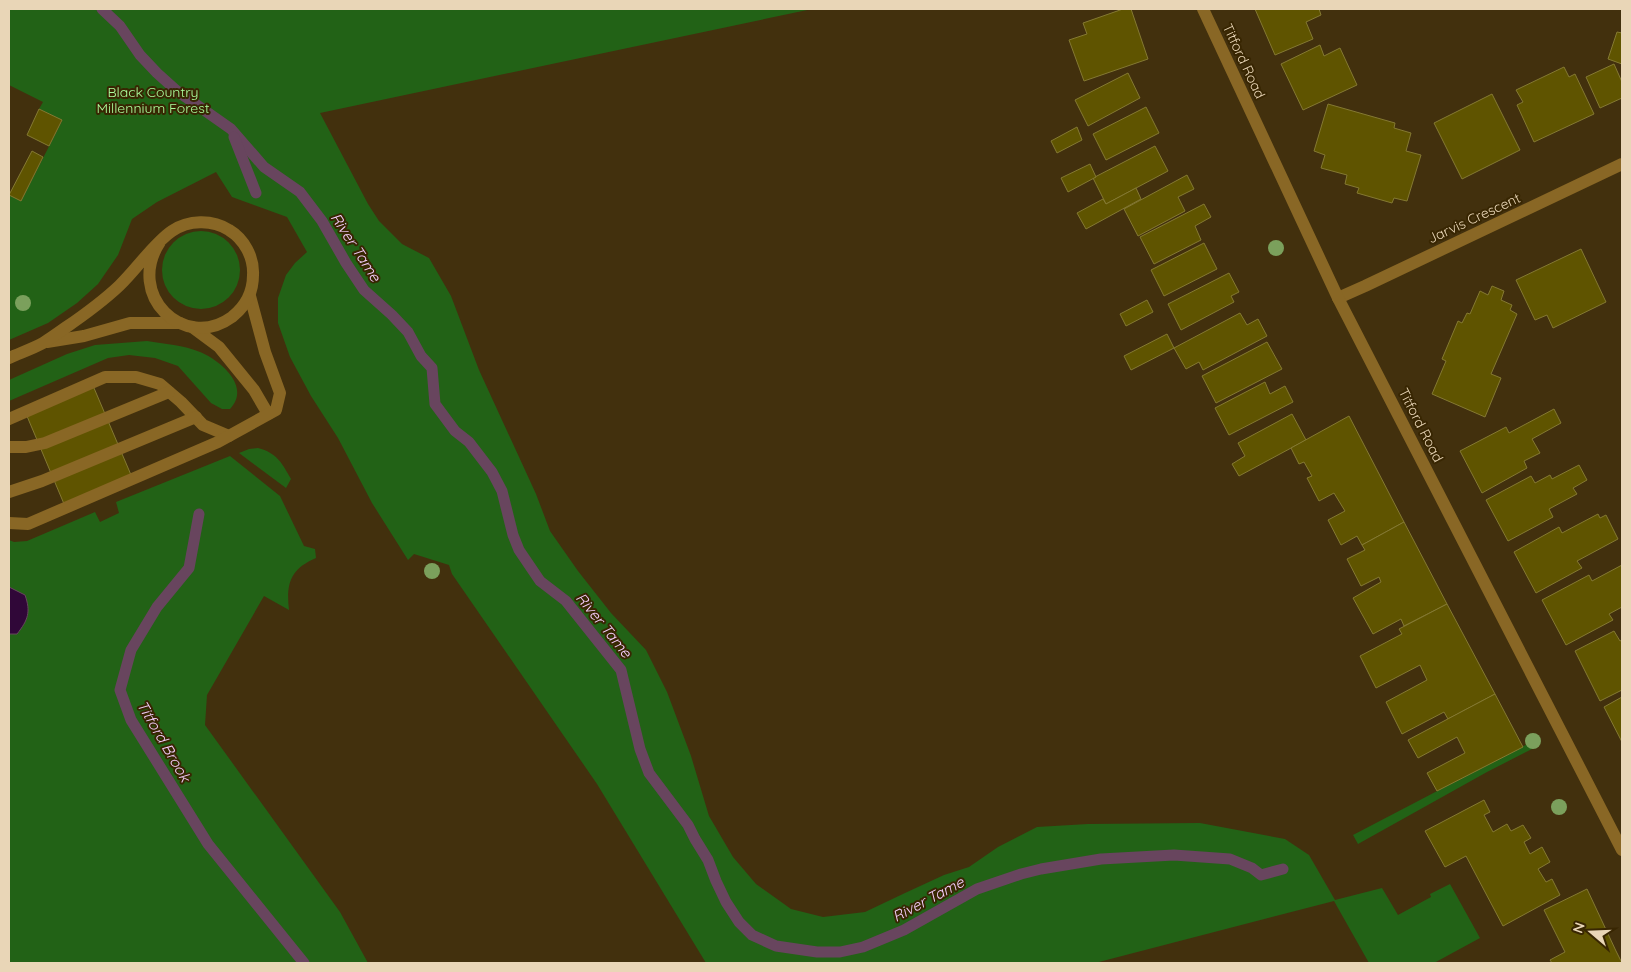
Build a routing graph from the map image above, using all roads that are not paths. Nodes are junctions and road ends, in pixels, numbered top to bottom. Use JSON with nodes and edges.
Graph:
{"nodes":[{"id":1,"x":1203,"y":9,"type":"edge"},
{"id":2,"x":1622,"y":164,"type":"edge"},
{"id":3,"x":160,"y":242,"type":"junction"},
{"id":4,"x":250,"y":296,"type":"junction"},
{"id":5,"x":1338,"y":298,"type":"junction"},
{"id":6,"x":186,"y":325,"type":"junction"},
{"id":7,"x":44,"y":342,"type":"junction"},
{"id":8,"x":9,"y":358,"type":"edge"},
{"id":9,"x":169,"y":392,"type":"junction"},
{"id":10,"x":268,"y":414,"type":"junction"},
{"id":11,"x":196,"y":417,"type":"junction"},
{"id":12,"x":9,"y":419,"type":"edge"},
{"id":13,"x":229,"y":436,"type":"junction"},
{"id":14,"x":9,"y":447,"type":"edge"},
{"id":15,"x":9,"y":492,"type":"edge"},
{"id":16,"x":9,"y":523,"type":"edge"},
{"id":17,"x":1622,"y":850,"type":"edge"}],
"edges":[{"from":1,"to":5,"type":"street","name":"Titford Road"},
{"from":2,"to":5,"type":"street","name":"Jarvis Crescent"},
{"from":3,"to":4,"type":"street"},
{"from":3,"to":6,"type":"street"},
{"from":3,"to":7,"type":"street"},
{"from":4,"to":6,"type":"street"},
{"from":4,"to":10,"type":"street"},
{"from":5,"to":17,"type":"street","name":"Titford Road"},
{"from":6,"to":7,"type":"street"},
{"from":6,"to":10,"type":"street"},
{"from":7,"to":8,"type":"street"},
{"from":9,"to":11,"type":"street"},
{"from":9,"to":12,"type":"street"},
{"from":9,"to":14,"type":"street"},
{"from":10,"to":13,"type":"street"},
{"from":11,"to":13,"type":"street"},
{"from":11,"to":15,"type":"street"},
{"from":13,"to":16,"type":"street"}]}
